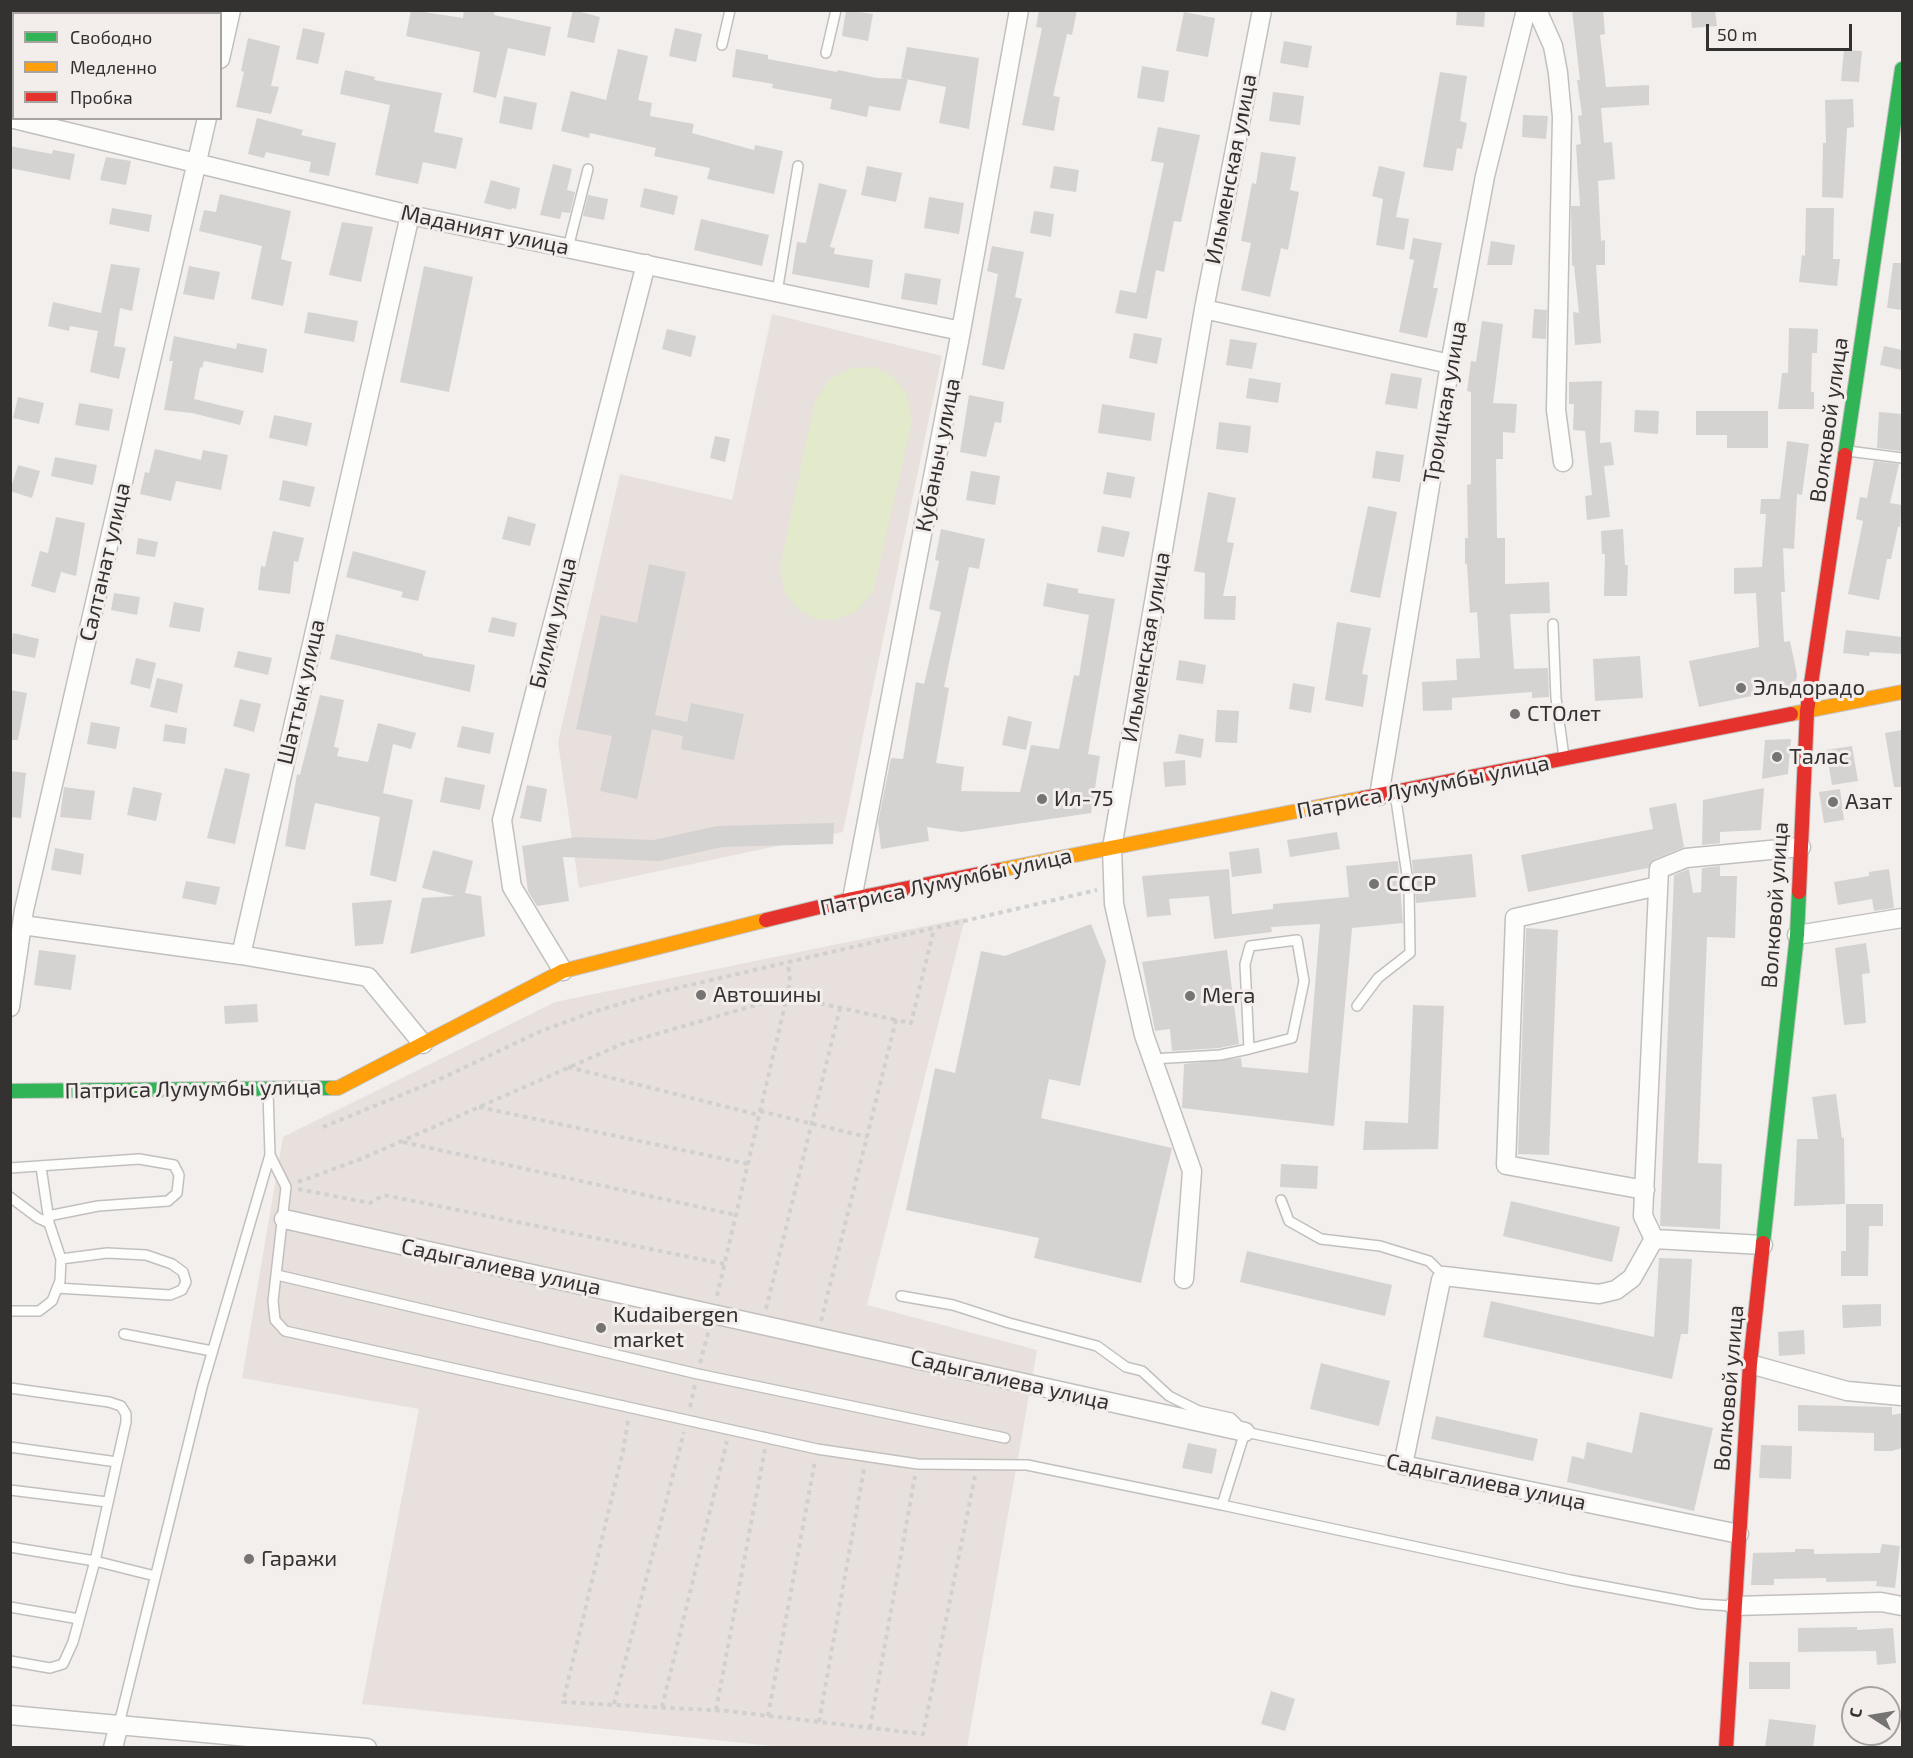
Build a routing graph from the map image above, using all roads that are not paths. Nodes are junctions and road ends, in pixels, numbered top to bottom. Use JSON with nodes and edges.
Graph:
{"nodes":[{"id":1,"x":231,"y":10,"type":"edge"},
{"id":2,"x":730,"y":10,"type":"edge"},
{"id":3,"x":836,"y":10,"type":"edge"},
{"id":4,"x":1019,"y":10,"type":"edge"},
{"id":5,"x":1262,"y":10,"type":"edge"},
{"id":6,"x":1526,"y":10,"type":"edge"},
{"id":7,"x":1538,"y":10,"type":"edge"},
{"id":8,"x":722,"y":45,"type":"dead end"},
{"id":9,"x":222,"y":50,"type":"edge"},
{"id":10,"x":826,"y":53,"type":"dead end"},
{"id":11,"x":1902,"y":69,"type":"edge"},
{"id":12,"x":18,"y":120,"type":"edge"},
{"id":13,"x":207,"y":120,"type":"edge"},
{"id":14,"x":197,"y":164,"type":"junction"},
{"id":15,"x":798,"y":166,"type":"dead end"},
{"id":16,"x":588,"y":169,"type":"dead end"},
{"id":17,"x":410,"y":215,"type":"junction"},
{"id":18,"x":568,"y":248,"type":"junction"},
{"id":19,"x":645,"y":264,"type":"junction"},
{"id":20,"x":777,"y":292,"type":"junction"},
{"id":21,"x":1204,"y":309,"type":"junction"},
{"id":22,"x":961,"y":331,"type":"junction"},
{"id":23,"x":1450,"y":364,"type":"junction"},
{"id":24,"x":1845,"y":451,"type":"junction"},
{"id":25,"x":1902,"y":458,"type":"edge"},
{"id":26,"x":1563,"y":462,"type":"dead end"},
{"id":27,"x":1553,"y":624,"type":"dead end"},
{"id":28,"x":1902,"y":692,"type":"edge"},
{"id":29,"x":1807,"y":711,"type":"junction"},
{"id":30,"x":1564,"y":759,"type":"junction"},
{"id":31,"x":1387,"y":794,"type":"junction"},
{"id":32,"x":1801,"y":847,"type":"junction"},
{"id":33,"x":1112,"y":848,"type":"junction"},
{"id":34,"x":1658,"y":886,"type":"junction"},
{"id":35,"x":852,"y":899,"type":"junction"},
{"id":36,"x":19,"y":914,"type":"edge"},
{"id":37,"x":1902,"y":918,"type":"edge"},
{"id":38,"x":1797,"y":935,"type":"junction"},
{"id":39,"x":241,"y":955,"type":"junction"},
{"id":40,"x":563,"y":971,"type":"junction"},
{"id":41,"x":1357,"y":1006,"type":"dead end"},
{"id":42,"x":10,"y":1007,"type":"edge"},
{"id":43,"x":423,"y":1044,"type":"junction"},
{"id":44,"x":1249,"y":1049,"type":"junction"},
{"id":45,"x":1152,"y":1059,"type":"junction"},
{"id":46,"x":268,"y":1089,"type":"junction"},
{"id":47,"x":10,"y":1091,"type":"edge"},
{"id":48,"x":270,"y":1155,"type":"junction"},
{"id":49,"x":41,"y":1167,"type":"junction"},
{"id":50,"x":10,"y":1168,"type":"edge"},
{"id":51,"x":1645,"y":1190,"type":"junction"},
{"id":52,"x":10,"y":1197,"type":"edge"},
{"id":53,"x":1281,"y":1200,"type":"dead end"},
{"id":54,"x":284,"y":1219,"type":"junction"},
{"id":55,"x":49,"y":1220,"type":"junction"},
{"id":56,"x":1654,"y":1239,"type":"junction"},
{"id":57,"x":1763,"y":1245,"type":"junction"},
{"id":58,"x":61,"y":1260,"type":"junction"},
{"id":59,"x":277,"y":1275,"type":"junction"},
{"id":60,"x":1444,"y":1276,"type":"junction"},
{"id":61,"x":1184,"y":1279,"type":"dead end"},
{"id":62,"x":57,"y":1288,"type":"junction"},
{"id":63,"x":901,"y":1296,"type":"dead end"},
{"id":64,"x":10,"y":1311,"type":"edge"},
{"id":65,"x":124,"y":1334,"type":"dead end"},
{"id":66,"x":212,"y":1351,"type":"junction"},
{"id":67,"x":1750,"y":1364,"type":"junction"},
{"id":68,"x":10,"y":1388,"type":"edge"},
{"id":69,"x":1902,"y":1396,"type":"edge"},
{"id":70,"x":1245,"y":1432,"type":"junction"},
{"id":71,"x":1005,"y":1438,"type":"dead end"},
{"id":72,"x":10,"y":1447,"type":"edge"},
{"id":73,"x":117,"y":1462,"type":"junction"},
{"id":74,"x":1403,"y":1465,"type":"junction"},
{"id":75,"x":10,"y":1490,"type":"edge"},
{"id":76,"x":107,"y":1502,"type":"junction"},
{"id":77,"x":1222,"y":1505,"type":"junction"},
{"id":78,"x":1739,"y":1533,"type":"junction"},
{"id":79,"x":10,"y":1547,"type":"edge"},
{"id":80,"x":95,"y":1561,"type":"junction"},
{"id":81,"x":155,"y":1576,"type":"junction"},
{"id":82,"x":1734,"y":1606,"type":"junction"},
{"id":83,"x":1902,"y":1606,"type":"edge"},
{"id":84,"x":10,"y":1607,"type":"edge"},
{"id":85,"x":79,"y":1619,"type":"junction"},
{"id":86,"x":10,"y":1661,"type":"edge"},
{"id":87,"x":10,"y":1715,"type":"edge"},
{"id":88,"x":119,"y":1724,"type":"junction"},
{"id":89,"x":113,"y":1748,"type":"edge"},
{"id":90,"x":367,"y":1748,"type":"edge"},
{"id":91,"x":1726,"y":1748,"type":"edge"}],
"edges":[{"from":1,"to":9,"type":"street"},
{"from":2,"to":8,"type":"lane"},
{"from":3,"to":10,"type":"lane"},
{"from":4,"to":22,"type":"street","name":"Кубаныч улица"},
{"from":5,"to":21,"type":"street","name":"Ильменская улица"},
{"from":6,"to":23,"type":"street","name":"Троицкая улица"},
{"from":7,"to":26,"type":"street"},
{"from":11,"to":24,"type":"street","name":"Волковой улица"},
{"from":12,"to":14,"type":"street","name":"Маданият улица"},
{"from":13,"to":14,"type":"street","name":"Салтанат улица"},
{"from":14,"to":17,"type":"street","name":"Маданият улица"},
{"from":14,"to":36,"type":"street","name":"Салтанат улица"},
{"from":15,"to":20,"type":"lane"},
{"from":16,"to":18,"type":"lane"},
{"from":17,"to":18,"type":"street","name":"Маданият улица"},
{"from":17,"to":39,"type":"street","name":"Шаттык улица"},
{"from":18,"to":19,"type":"street","name":"Маданият улица"},
{"from":19,"to":20,"type":"street","name":"Маданият улица"},
{"from":19,"to":40,"type":"street","name":"Билим улица"},
{"from":20,"to":22,"type":"street","name":"Маданият улица"},
{"from":21,"to":23,"type":"street"},
{"from":21,"to":33,"type":"street","name":"Ильменская улица"},
{"from":22,"to":35,"type":"street","name":"Кубаныч улица"},
{"from":23,"to":31,"type":"street","name":"Троицкая улица"},
{"from":24,"to":25,"type":"lane"},
{"from":24,"to":29,"type":"street","name":"Волковой улица"},
{"from":27,"to":30,"type":"lane"},
{"from":28,"to":29,"type":"street","name":"Патриса Лумумбы улица"},
{"from":29,"to":30,"type":"street","name":"Патриса Лумумбы улица"},
{"from":29,"to":32,"type":"street","name":"Волковой улица"},
{"from":30,"to":31,"type":"street","name":"Патриса Лумумбы улица"},
{"from":31,"to":33,"type":"street","name":"Патриса Лумумбы улица"},
{"from":31,"to":41,"type":"lane"},
{"from":32,"to":34,"type":"street"},
{"from":32,"to":38,"type":"street","name":"Волковой улица"},
{"from":33,"to":35,"type":"street","name":"Патриса Лумумбы улица"},
{"from":33,"to":45,"type":"street","name":"Ильменская улица"},
{"from":34,"to":51,"type":"street"},
{"from":34,"to":51,"type":"street"},
{"from":35,"to":40,"type":"street","name":"Патриса Лумумбы улица"},
{"from":36,"to":39,"type":"street"},
{"from":36,"to":42,"type":"street","name":"Салтанат улица"},
{"from":37,"to":38,"type":"street"},
{"from":38,"to":57,"type":"street","name":"Волковой улица"},
{"from":39,"to":43,"type":"street"},
{"from":40,"to":43,"type":"street","name":"Патриса Лумумбы улица"},
{"from":43,"to":46,"type":"street","name":"Патриса Лумумбы улица"},
{"from":44,"to":44,"type":"lane"},
{"from":44,"to":45,"type":"lane"},
{"from":45,"to":61,"type":"street","name":"Ильменская улица"},
{"from":46,"to":47,"type":"street","name":"Патриса Лумумбы улица"},
{"from":46,"to":48,"type":"lane"},
{"from":48,"to":54,"type":"lane"},
{"from":48,"to":66,"type":"lane"},
{"from":49,"to":50,"type":"lane"},
{"from":49,"to":55,"type":"lane"},
{"from":49,"to":55,"type":"lane"},
{"from":51,"to":56,"type":"street"},
{"from":52,"to":55,"type":"lane"},
{"from":53,"to":60,"type":"lane"},
{"from":54,"to":59,"type":"lane"},
{"from":54,"to":70,"type":"street","name":"Садыгалиева улица"},
{"from":55,"to":58,"type":"lane"},
{"from":56,"to":57,"type":"street"},
{"from":56,"to":60,"type":"street"},
{"from":57,"to":67,"type":"street","name":"Волковой улица"},
{"from":58,"to":62,"type":"lane"},
{"from":58,"to":62,"type":"lane"},
{"from":59,"to":71,"type":"lane"},
{"from":59,"to":77,"type":"lane"},
{"from":60,"to":74,"type":"street"},
{"from":62,"to":64,"type":"lane"},
{"from":63,"to":70,"type":"lane"},
{"from":65,"to":66,"type":"lane"},
{"from":66,"to":81,"type":"lane"},
{"from":67,"to":69,"type":"street"},
{"from":67,"to":78,"type":"street","name":"Волковой улица"},
{"from":68,"to":73,"type":"lane"},
{"from":70,"to":74,"type":"lane","name":"Садыгалиева улица"},
{"from":70,"to":77,"type":"lane"},
{"from":72,"to":73,"type":"lane"},
{"from":73,"to":76,"type":"lane"},
{"from":74,"to":78,"type":"street","name":"Садыгалиева улица"},
{"from":75,"to":76,"type":"lane"},
{"from":76,"to":80,"type":"lane"},
{"from":77,"to":82,"type":"lane"},
{"from":78,"to":82,"type":"street","name":"Волковой улица"},
{"from":79,"to":80,"type":"lane"},
{"from":80,"to":81,"type":"lane"},
{"from":80,"to":85,"type":"lane"},
{"from":81,"to":88,"type":"lane"},
{"from":82,"to":83,"type":"street"},
{"from":82,"to":91,"type":"street","name":"Волковой улица"},
{"from":84,"to":85,"type":"lane"},
{"from":85,"to":86,"type":"lane"},
{"from":87,"to":88,"type":"street"},
{"from":88,"to":89,"type":"street"},
{"from":88,"to":90,"type":"street"}]}
